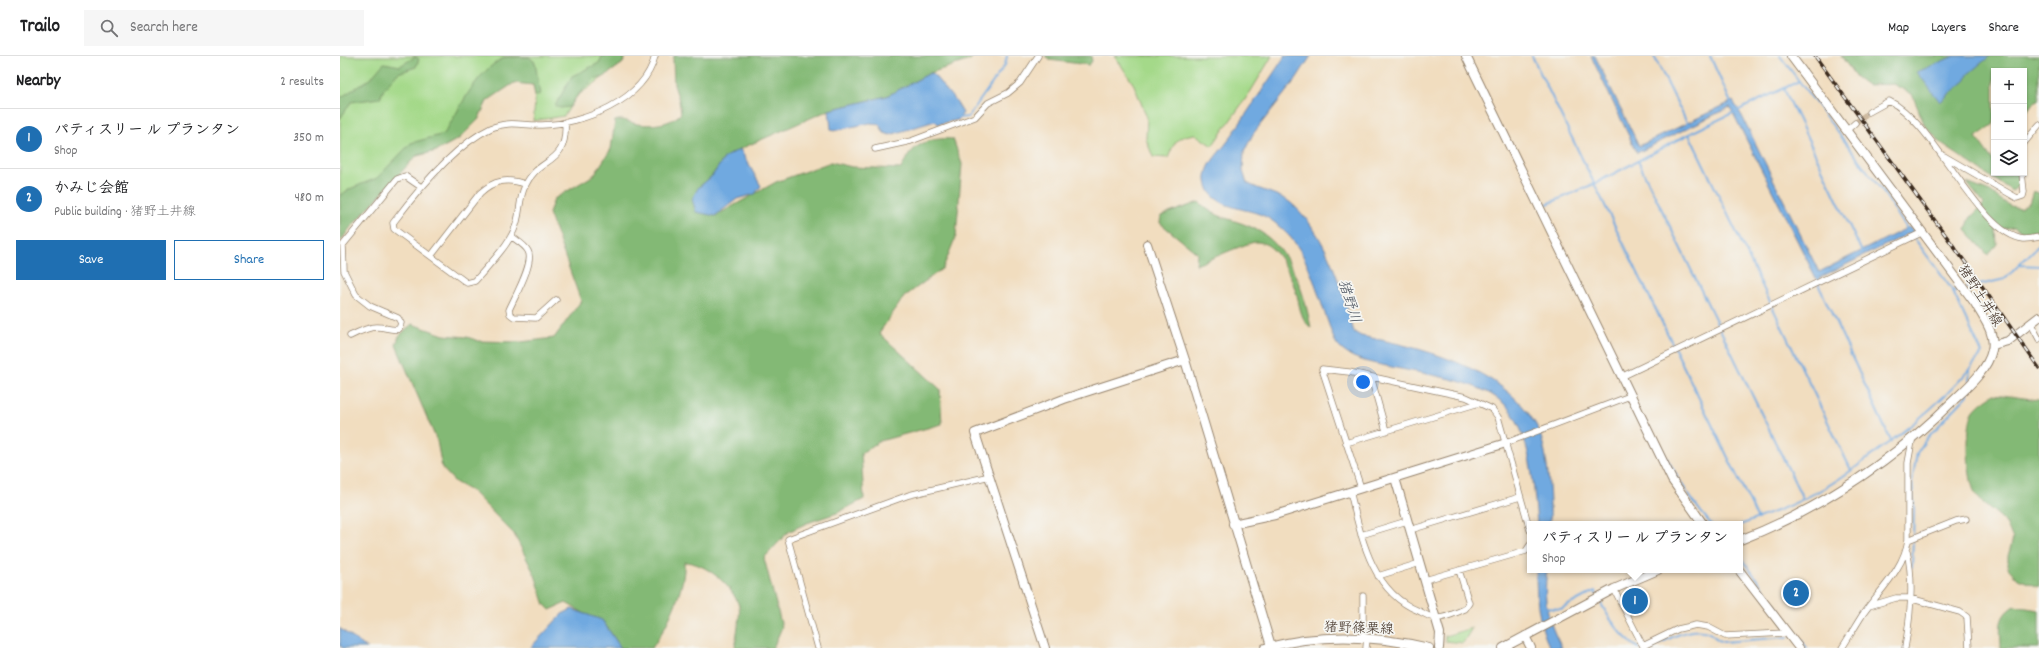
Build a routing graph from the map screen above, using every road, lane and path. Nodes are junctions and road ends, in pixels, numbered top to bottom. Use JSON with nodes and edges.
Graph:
{"nodes":[{"id":1,"x":654,"y":56,"type":"edge"},
{"id":2,"x":1038,"y":56,"type":"edge"},
{"id":3,"x":1466,"y":56,"type":"edge"},
{"id":4,"x":1791,"y":56,"type":"edge"},
{"id":5,"x":1869,"y":112,"type":"tunnel mouth"},
{"id":6,"x":565,"y":122,"type":"junction"},
{"id":7,"x":1855,"y":123,"type":"tunnel mouth"},
{"id":8,"x":2039,"y":125,"type":"edge"},
{"id":9,"x":1846,"y":131,"type":"junction"},
{"id":10,"x":2026,"y":140,"type":"edge"},
{"id":11,"x":875,"y":149,"type":"dead end"},
{"id":12,"x":1942,"y":154,"type":"junction"},
{"id":13,"x":2022,"y":176,"type":"edge"},
{"id":14,"x":525,"y":184,"type":"junction"},
{"id":15,"x":421,"y":186,"type":"junction"},
{"id":16,"x":1924,"y":232,"type":"junction"},
{"id":17,"x":511,"y":236,"type":"junction"},
{"id":18,"x":2039,"y":237,"type":"edge"},
{"id":19,"x":1147,"y":244,"type":"dead end"},
{"id":20,"x":431,"y":256,"type":"junction"},
{"id":21,"x":556,"y":300,"type":"dead end"},
{"id":22,"x":2039,"y":317,"type":"edge"},
{"id":23,"x":2031,"y":324,"type":"junction"},
{"id":24,"x":350,"y":336,"type":"dead end"},
{"id":25,"x":2039,"y":339,"type":"edge"},
{"id":26,"x":1993,"y":345,"type":"junction"},
{"id":27,"x":1185,"y":360,"type":"junction"},
{"id":28,"x":1371,"y":377,"type":"junction"},
{"id":29,"x":1621,"y":377,"type":"junction"},
{"id":30,"x":1630,"y":396,"type":"junction"},
{"id":31,"x":1479,"y":403,"type":"junction"},
{"id":32,"x":1386,"y":431,"type":"junction"},
{"id":33,"x":1912,"y":441,"type":"junction"},
{"id":34,"x":1346,"y":443,"type":"junction"},
{"id":35,"x":1506,"y":443,"type":"junction"},
{"id":36,"x":990,"y":476,"type":"junction"},
{"id":37,"x":1394,"y":478,"type":"junction"},
{"id":38,"x":1361,"y":488,"type":"junction"},
{"id":39,"x":1350,"y":491,"type":"junction"},
{"id":40,"x":1520,"y":497,"type":"junction"},
{"id":41,"x":1966,"y":519,"type":"dead end"},
{"id":42,"x":1407,"y":521,"type":"junction"},
{"id":43,"x":1527,"y":521,"type":"edge"},
{"id":44,"x":1701,"y":521,"type":"edge"},
{"id":45,"x":1233,"y":524,"type":"junction"},
{"id":46,"x":1410,"y":530,"type":"junction"},
{"id":47,"x":1361,"y":535,"type":"junction"},
{"id":48,"x":1743,"y":539,"type":"edge"},
{"id":49,"x":1908,"y":540,"type":"junction"},
{"id":50,"x":1527,"y":549,"type":"edge"},
{"id":51,"x":1907,"y":552,"type":"junction"},
{"id":52,"x":1420,"y":563,"type":"junction"},
{"id":53,"x":1459,"y":570,"type":"junction"},
{"id":54,"x":1651,"y":573,"type":"edge"},
{"id":55,"x":1741,"y":573,"type":"edge"},
{"id":56,"x":1378,"y":576,"type":"junction"},
{"id":57,"x":1425,"y":580,"type":"junction"},
{"id":58,"x":1614,"y":589,"type":"junction"},
{"id":59,"x":1363,"y":596,"type":"dead end"},
{"id":60,"x":1909,"y":598,"type":"junction"},
{"id":61,"x":1869,"y":606,"type":"junction"},
{"id":62,"x":1436,"y":618,"type":"junction"},
{"id":63,"x":1787,"y":633,"type":"junction"},
{"id":64,"x":1525,"y":636,"type":"junction"},
{"id":65,"x":1365,"y":638,"type":"junction"},
{"id":66,"x":1268,"y":647,"type":"edge"},
{"id":67,"x":1643,"y":647,"type":"edge"},
{"id":68,"x":818,"y":648,"type":"edge"},
{"id":69,"x":1044,"y":648,"type":"edge"},
{"id":70,"x":1366,"y":648,"type":"edge"},
{"id":71,"x":1429,"y":648,"type":"edge"},
{"id":72,"x":1439,"y":648,"type":"edge"},
{"id":73,"x":1503,"y":648,"type":"edge"},
{"id":74,"x":1531,"y":648,"type":"edge"},
{"id":75,"x":1799,"y":648,"type":"edge"},
{"id":76,"x":1842,"y":648,"type":"edge"},
{"id":77,"x":1904,"y":648,"type":"edge"},
{"id":78,"x":1969,"y":648,"type":"edge"}],
"edges":[{"from":1,"to":6,"type":"street"},
{"from":2,"to":11,"type":"street"},
{"from":3,"to":29,"type":"street"},
{"from":4,"to":9,"type":"street","name":"猪野土井線"},
{"from":5,"to":12,"type":"street"},
{"from":6,"to":14,"type":"street"},
{"from":6,"to":15,"type":"street"},
{"from":7,"to":9,"type":"street"},
{"from":8,"to":10,"type":"street"},
{"from":9,"to":16,"type":"street","name":"猪野土井線"},
{"from":12,"to":13,"type":"street"},
{"from":12,"to":18,"type":"street"},
{"from":14,"to":17,"type":"street"},
{"from":14,"to":20,"type":"street"},
{"from":15,"to":20,"type":"street"},
{"from":15,"to":24,"type":"street"},
{"from":16,"to":26,"type":"street","name":"猪野土井線"},
{"from":16,"to":29,"type":"street"},
{"from":17,"to":20,"type":"street"},
{"from":17,"to":21,"type":"street"},
{"from":19,"to":27,"type":"street"},
{"from":22,"to":23,"type":"street"},
{"from":23,"to":25,"type":"street"},
{"from":23,"to":26,"type":"street"},
{"from":26,"to":33,"type":"street","name":"猪野土井線"},
{"from":27,"to":36,"type":"street"},
{"from":27,"to":45,"type":"street"},
{"from":28,"to":31,"type":"street"},
{"from":28,"to":32,"type":"street"},
{"from":28,"to":34,"type":"street"},
{"from":29,"to":30,"type":"street"},
{"from":30,"to":35,"type":"street"},
{"from":30,"to":44,"type":"street"},
{"from":31,"to":32,"type":"street"},
{"from":31,"to":35,"type":"street"},
{"from":32,"to":34,"type":"street"},
{"from":33,"to":48,"type":"street","name":"猪野土井線"},
{"from":33,"to":49,"type":"street"},
{"from":34,"to":38,"type":"street"},
{"from":35,"to":37,"type":"street"},
{"from":35,"to":40,"type":"street"},
{"from":36,"to":68,"type":"street"},
{"from":36,"to":69,"type":"street"},
{"from":37,"to":38,"type":"street"},
{"from":37,"to":42,"type":"street"},
{"from":38,"to":39,"type":"street"},
{"from":39,"to":45,"type":"street"},
{"from":39,"to":47,"type":"street"},
{"from":40,"to":43,"type":"street"},
{"from":40,"to":46,"type":"street"},
{"from":41,"to":49,"type":"street"},
{"from":42,"to":46,"type":"street"},
{"from":42,"to":47,"type":"street"},
{"from":45,"to":66,"type":"street"},
{"from":46,"to":52,"type":"street"},
{"from":47,"to":56,"type":"street"},
{"from":49,"to":51,"type":"street"},
{"from":50,"to":53,"type":"street"},
{"from":51,"to":60,"type":"street"},
{"from":51,"to":61,"type":"street"},
{"from":52,"to":56,"type":"street"},
{"from":52,"to":57,"type":"street"},
{"from":53,"to":57,"type":"street"},
{"from":53,"to":62,"type":"street"},
{"from":54,"to":58,"type":"street"},
{"from":55,"to":63,"type":"street"},
{"from":56,"to":62,"type":"street"},
{"from":57,"to":62,"type":"street"},
{"from":58,"to":64,"type":"street"},
{"from":58,"to":67,"type":"street"},
{"from":59,"to":65,"type":"street"},
{"from":60,"to":61,"type":"street"},
{"from":60,"to":77,"type":"street"},
{"from":60,"to":78,"type":"street"},
{"from":61,"to":76,"type":"street"},
{"from":62,"to":72,"type":"street"},
{"from":63,"to":67,"type":"street"},
{"from":63,"to":75,"type":"street"},
{"from":64,"to":73,"type":"street"},
{"from":64,"to":74,"type":"street"},
{"from":65,"to":66,"type":"street","name":"猪野篠栗線"},
{"from":65,"to":70,"type":"street"},
{"from":65,"to":71,"type":"street","name":"猪野篠栗線"}]}
